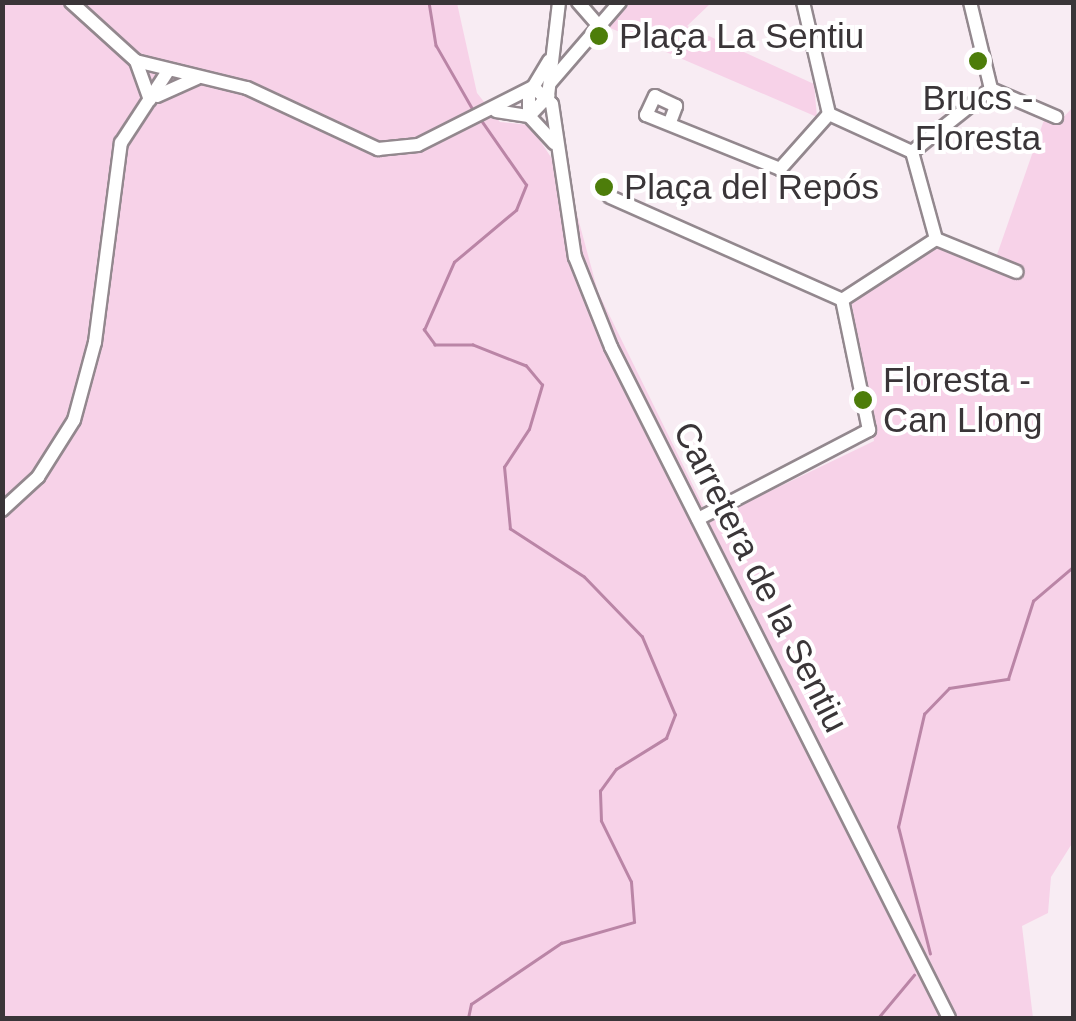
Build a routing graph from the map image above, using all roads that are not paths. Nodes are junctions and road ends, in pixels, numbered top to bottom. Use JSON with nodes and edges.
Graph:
{"nodes":[{"id":1,"x":71,"y":2,"type":"edge"},
{"id":2,"x":559,"y":2,"type":"edge"},
{"id":3,"x":578,"y":2,"type":"edge"},
{"id":4,"x":803,"y":2,"type":"edge"},
{"id":5,"x":970,"y":2,"type":"edge"},
{"id":6,"x":617,"y":6,"type":"edge"},
{"id":7,"x":592,"y":12,"type":"junction"},
{"id":8,"x":600,"y":26,"type":"junction"},
{"id":9,"x":553,"y":55,"type":"junction"},
{"id":10,"x":136,"y":61,"type":"junction"},
{"id":11,"x":163,"y":70,"type":"junction"},
{"id":12,"x":197,"y":78,"type":"junction"},
{"id":13,"x":533,"y":87,"type":"junction"},
{"id":14,"x":991,"y":89,"type":"junction"},
{"id":15,"x":549,"y":94,"type":"junction"},
{"id":16,"x":150,"y":100,"type":"junction"},
{"id":17,"x":528,"y":109,"type":"junction"},
{"id":18,"x":492,"y":113,"type":"junction"},
{"id":19,"x":829,"y":114,"type":"junction"},
{"id":20,"x":1056,"y":117,"type":"dead end"},
{"id":21,"x":670,"y":122,"type":"dead end"},
{"id":22,"x":557,"y":150,"type":"junction"},
{"id":23,"x":912,"y":152,"type":"junction"},
{"id":24,"x":610,"y":198,"type":"dead end"},
{"id":25,"x":936,"y":238,"type":"junction"},
{"id":26,"x":1016,"y":272,"type":"dead end"},
{"id":27,"x":842,"y":300,"type":"junction"},
{"id":28,"x":2,"y":510,"type":"edge"},
{"id":29,"x":698,"y":519,"type":"junction"},
{"id":30,"x":949,"y":1018,"type":"edge"}],
"edges":[{"from":1,"to":10,"type":"street"},
{"from":2,"to":9,"type":"street"},
{"from":3,"to":7,"type":"street"},
{"from":4,"to":19,"type":"street"},
{"from":5,"to":14,"type":"street"},
{"from":6,"to":7,"type":"street"},
{"from":6,"to":8,"type":"street"},
{"from":7,"to":8,"type":"street"},
{"from":8,"to":15,"type":"street"},
{"from":9,"to":13,"type":"street"},
{"from":9,"to":15,"type":"street","name":"Carretera de la Sentiu"},
{"from":10,"to":11,"type":"street"},
{"from":10,"to":16,"type":"street"},
{"from":11,"to":12,"type":"street"},
{"from":11,"to":16,"type":"street"},
{"from":12,"to":16,"type":"street"},
{"from":12,"to":18,"type":"street"},
{"from":13,"to":15,"type":"street"},
{"from":13,"to":17,"type":"street"},
{"from":13,"to":18,"type":"street"},
{"from":14,"to":20,"type":"street"},
{"from":14,"to":23,"type":"street"},
{"from":15,"to":17,"type":"street"},
{"from":15,"to":22,"type":"street","name":"Carretera de la Sentiu"},
{"from":16,"to":28,"type":"street"},
{"from":17,"to":18,"type":"street"},
{"from":17,"to":22,"type":"street"},
{"from":19,"to":21,"type":"street"},
{"from":19,"to":23,"type":"street"},
{"from":22,"to":29,"type":"street","name":"Carretera de la Sentiu"},
{"from":23,"to":25,"type":"street"},
{"from":24,"to":27,"type":"street"},
{"from":25,"to":26,"type":"street"},
{"from":25,"to":27,"type":"street"},
{"from":27,"to":29,"type":"street"},
{"from":29,"to":30,"type":"street","name":"Carretera de la Sentiu"}]}
